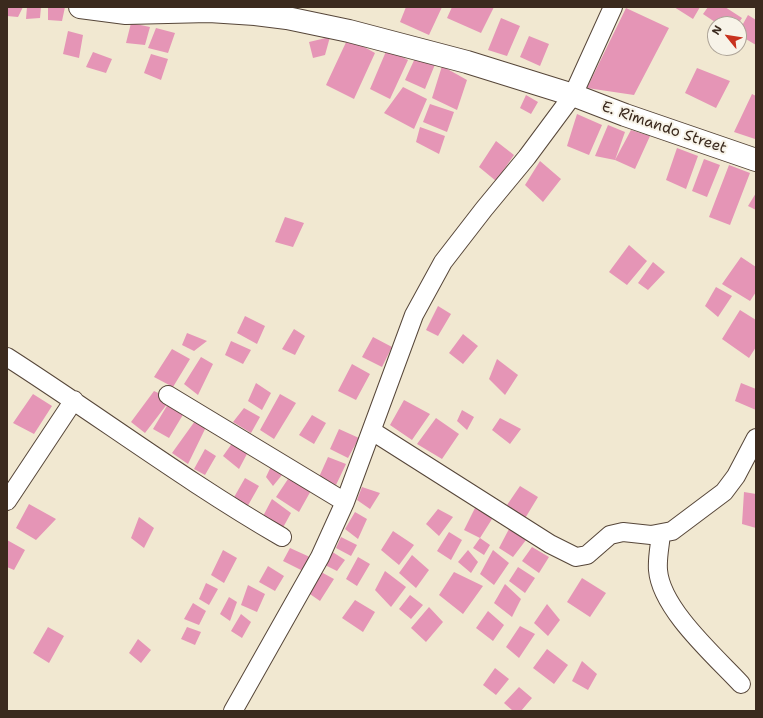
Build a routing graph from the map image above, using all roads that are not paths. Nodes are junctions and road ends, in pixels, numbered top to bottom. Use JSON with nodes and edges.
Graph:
{"nodes":[{"id":1,"x":80,"y":7,"type":"edge"},
{"id":2,"x":613,"y":7,"type":"edge"},
{"id":3,"x":573,"y":95,"type":"junction"},
{"id":4,"x":756,"y":160,"type":"edge"},
{"id":5,"x":7,"y":357,"type":"edge"},
{"id":6,"x":168,"y":395,"type":"dead end"},
{"id":7,"x":74,"y":400,"type":"junction"},
{"id":8,"x":372,"y":431,"type":"junction"},
{"id":9,"x":756,"y":438,"type":"edge"},
{"id":10,"x":7,"y":501,"type":"edge"},
{"id":11,"x":345,"y":502,"type":"junction"},
{"id":12,"x":661,"y":534,"type":"junction"},
{"id":13,"x":282,"y":537,"type":"dead end"},
{"id":14,"x":741,"y":684,"type":"dead end"},
{"id":15,"x":233,"y":711,"type":"edge"}],
"edges":[{"from":1,"to":3,"type":"street","name":"E. Rimando Street"},
{"from":2,"to":3,"type":"street"},
{"from":3,"to":4,"type":"street","name":"E. Rimando Street"},
{"from":3,"to":8,"type":"street"},
{"from":5,"to":7,"type":"street"},
{"from":6,"to":11,"type":"street"},
{"from":7,"to":10,"type":"street"},
{"from":7,"to":13,"type":"street"},
{"from":8,"to":11,"type":"street"},
{"from":8,"to":12,"type":"street"},
{"from":9,"to":12,"type":"street"},
{"from":11,"to":15,"type":"street"},
{"from":12,"to":14,"type":"street"}]}
